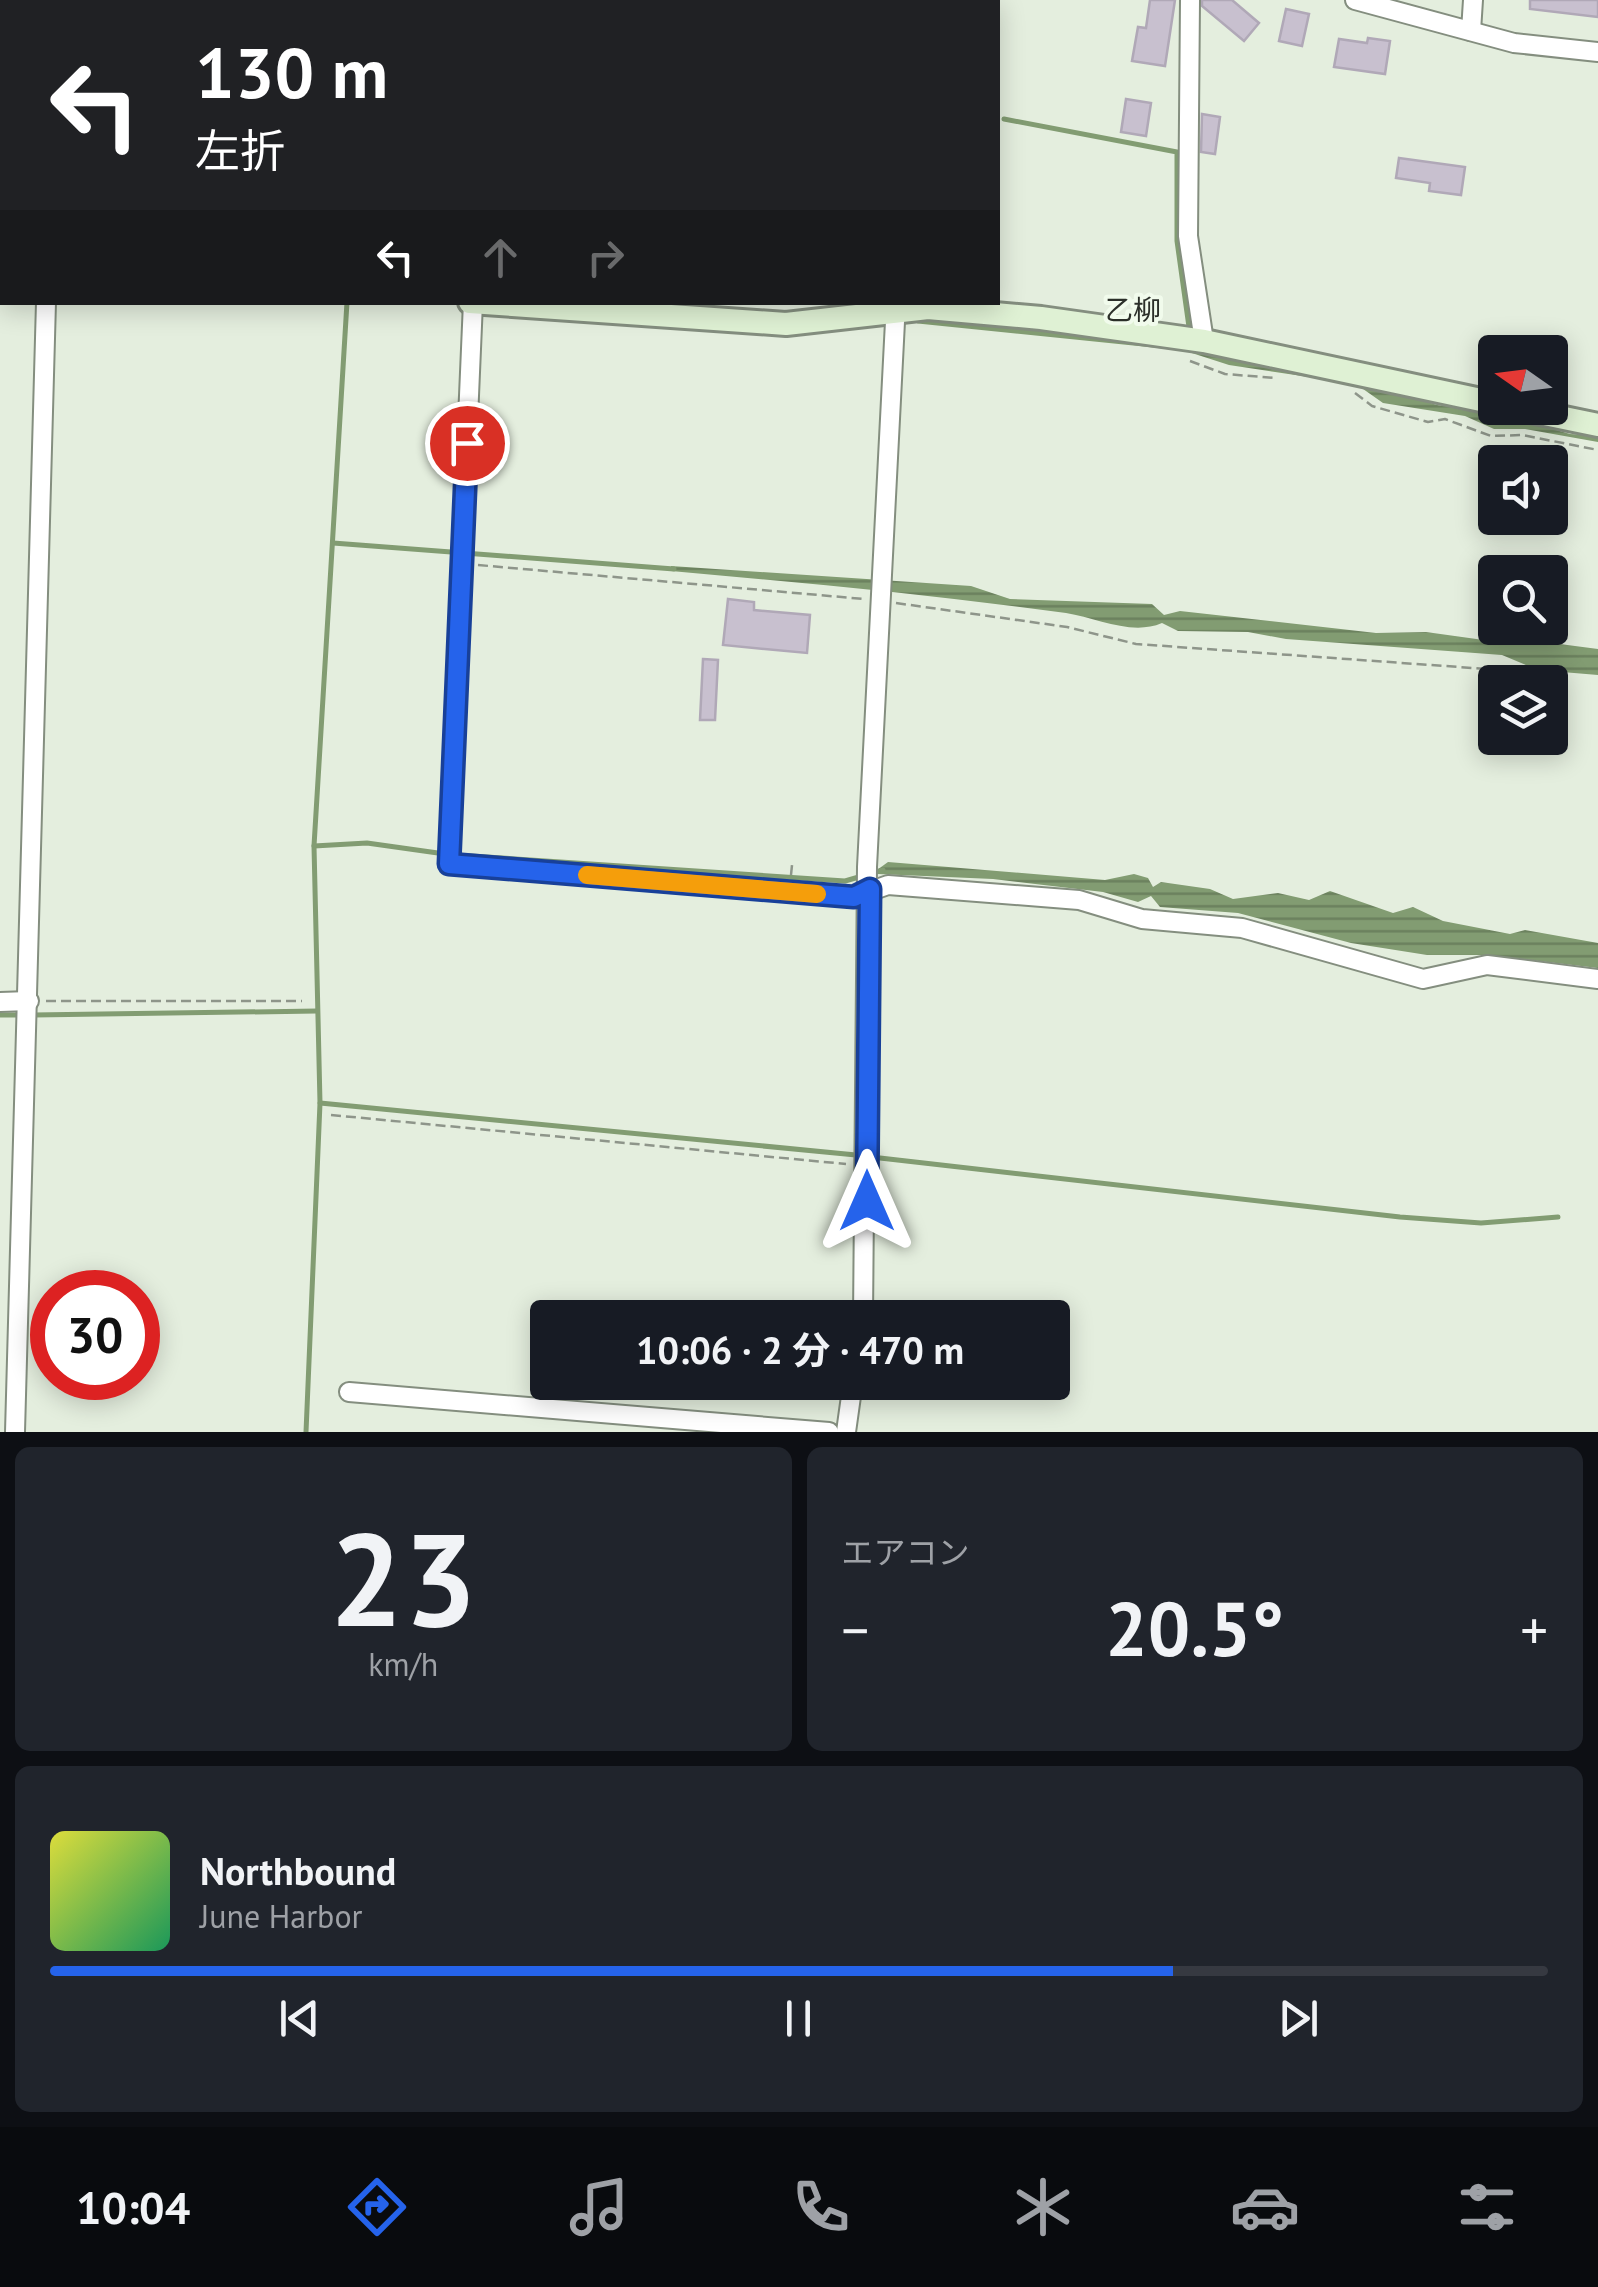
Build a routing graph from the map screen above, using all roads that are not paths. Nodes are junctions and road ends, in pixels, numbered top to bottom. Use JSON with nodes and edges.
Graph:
{"nodes":[{"id":1,"x":1190,"y":0,"type":"edge"},
{"id":2,"x":1355,"y":0,"type":"edge"},
{"id":3,"x":1473,"y":0,"type":"edge"},
{"id":4,"x":1471,"y":31,"type":"junction"},
{"id":5,"x":1598,"y":52,"type":"edge"},
{"id":6,"x":46,"y":305,"type":"edge"},
{"id":7,"x":472,"y":305,"type":"edge"},
{"id":8,"x":502,"y":305,"type":"edge"},
{"id":9,"x":896,"y":306,"type":"edge"},
{"id":10,"x":1204,"y":341,"type":"junction"},
{"id":11,"x":1478,"y":399,"type":"edge"},
{"id":12,"x":1568,"y":419,"type":"edge"},
{"id":13,"x":1598,"y":425,"type":"edge"},
{"id":14,"x":869,"y":880,"type":"junction"},
{"id":15,"x":1598,"y":979,"type":"edge"},
{"id":16,"x":0,"y":1002,"type":"edge"},
{"id":17,"x":29,"y":1010,"type":"junction"},
{"id":18,"x":864,"y":1300,"type":"edge"},
{"id":19,"x":349,"y":1392,"type":"dead end"},
{"id":20,"x":850,"y":1400,"type":"edge"},
{"id":21,"x":15,"y":1432,"type":"edge"},
{"id":22,"x":829,"y":1432,"type":"edge"},
{"id":23,"x":846,"y":1432,"type":"edge"}],
"edges":[{"from":1,"to":10,"type":"street"},
{"from":2,"to":4,"type":"street"},
{"from":3,"to":4,"type":"street"},
{"from":4,"to":5,"type":"street"},
{"from":6,"to":17,"type":"street"},
{"from":7,"to":14,"type":"street"},
{"from":8,"to":9,"type":"street"},
{"from":9,"to":10,"type":"street"},
{"from":9,"to":14,"type":"street"},
{"from":10,"to":11,"type":"street"},
{"from":12,"to":13,"type":"street"},
{"from":14,"to":15,"type":"street"},
{"from":14,"to":18,"type":"street"},
{"from":16,"to":17,"type":"street"},
{"from":17,"to":21,"type":"street"},
{"from":19,"to":22,"type":"street"},
{"from":20,"to":23,"type":"street"}]}
